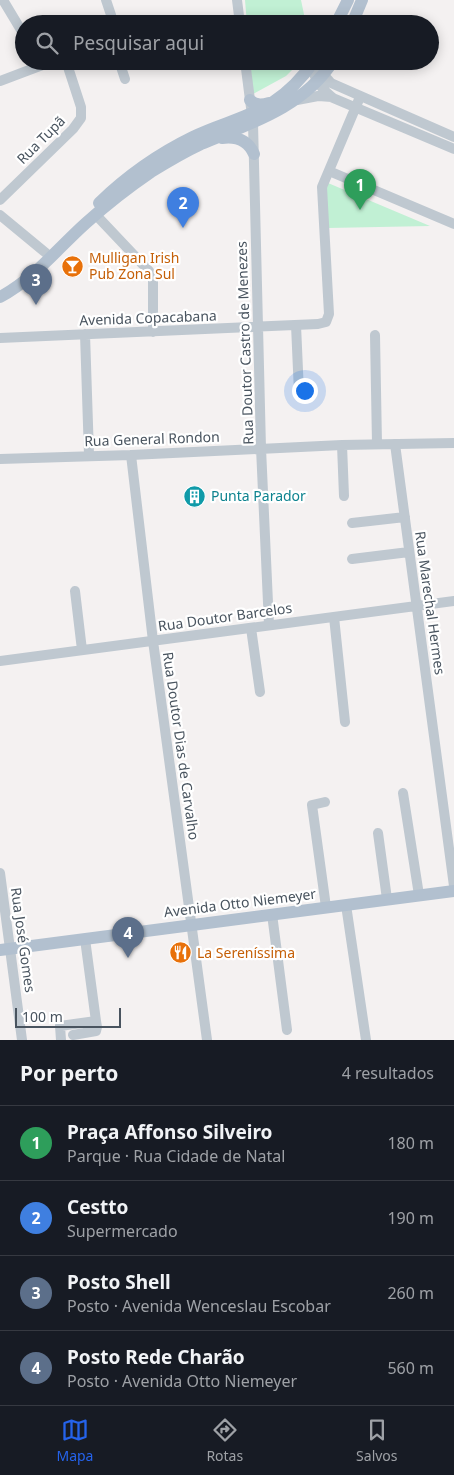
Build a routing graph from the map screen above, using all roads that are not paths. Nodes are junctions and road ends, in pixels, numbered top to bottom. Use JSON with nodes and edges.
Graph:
{"nodes":[{"id":1,"x":3,"y":0,"type":"edge"},
{"id":2,"x":106,"y":0,"type":"edge"},
{"id":3,"x":237,"y":0,"type":"edge"},
{"id":4,"x":348,"y":0,"type":"edge"},
{"id":5,"x":362,"y":0,"type":"edge"},
{"id":6,"x":111,"y":15,"type":"edge"},
{"id":7,"x":239,"y":15,"type":"edge"},
{"id":8,"x":340,"y":15,"type":"edge"},
{"id":9,"x":356,"y":15,"type":"edge"},
{"id":10,"x":15,"y":20,"type":"edge"},
{"id":11,"x":25,"y":70,"type":"edge"},
{"id":12,"x":69,"y":70,"type":"edge"},
{"id":13,"x":122,"y":70,"type":"edge"},
{"id":14,"x":246,"y":70,"type":"edge"},
{"id":15,"x":307,"y":70,"type":"edge"},
{"id":16,"x":313,"y":70,"type":"edge"},
{"id":17,"x":327,"y":70,"type":"edge"},
{"id":18,"x":125,"y":79,"type":"dead end"},
{"id":19,"x":321,"y":79,"type":"junction"},
{"id":20,"x":0,"y":81,"type":"edge"},
{"id":21,"x":360,"y":97,"type":"junction"},
{"id":22,"x":333,"y":98,"type":"junction"},
{"id":23,"x":250,"y":100,"type":"junction"},
{"id":24,"x":294,"y":101,"type":"junction"},
{"id":25,"x":274,"y":102,"type":"junction"},
{"id":26,"x":356,"y":108,"type":"junction"},
{"id":27,"x":252,"y":118,"type":"junction"},
{"id":28,"x":454,"y":137,"type":"edge"},
{"id":29,"x":217,"y":138,"type":"junction"},
{"id":30,"x":454,"y":149,"type":"edge"},
{"id":31,"x":254,"y":154,"type":"junction"},
{"id":32,"x":329,"y":171,"type":"junction"},
{"id":33,"x":102,"y":199,"type":"junction"},
{"id":34,"x":0,"y":200,"type":"edge"},
{"id":35,"x":0,"y":215,"type":"edge"},
{"id":36,"x":96,"y":215,"type":"junction"},
{"id":37,"x":454,"y":224,"type":"edge"},
{"id":38,"x":46,"y":253,"type":"junction"},
{"id":39,"x":0,"y":287,"type":"edge"},
{"id":40,"x":0,"y":297,"type":"edge"},
{"id":41,"x":296,"y":325,"type":"junction"},
{"id":42,"x":258,"y":327,"type":"junction"},
{"id":43,"x":153,"y":332,"type":"junction"},
{"id":44,"x":85,"y":334,"type":"junction"},
{"id":45,"x":375,"y":335,"type":"dead end"},
{"id":46,"x":0,"y":338,"type":"edge"},
{"id":47,"x":299,"y":392,"type":"dead end"},
{"id":48,"x":454,"y":443,"type":"edge"},
{"id":49,"x":377,"y":444,"type":"junction"},
{"id":50,"x":395,"y":444,"type":"junction"},
{"id":51,"x":342,"y":445,"type":"junction"},
{"id":52,"x":262,"y":448,"type":"junction"},
{"id":53,"x":89,"y":455,"type":"junction"},
{"id":54,"x":131,"y":455,"type":"junction"},
{"id":55,"x":0,"y":459,"type":"edge"},
{"id":56,"x":344,"y":496,"type":"dead end"},
{"id":57,"x":404,"y":516,"type":"junction"},
{"id":58,"x":352,"y":524,"type":"dead end"},
{"id":59,"x":409,"y":552,"type":"junction"},
{"id":60,"x":352,"y":558,"type":"dead end"},
{"id":61,"x":74,"y":591,"type":"dead end"},
{"id":62,"x":454,"y":601,"type":"edge"},
{"id":63,"x":417,"y":606,"type":"junction"},
{"id":64,"x":334,"y":617,"type":"junction"},
{"id":65,"x":269,"y":625,"type":"junction"},
{"id":66,"x":251,"y":628,"type":"junction"},
{"id":67,"x":153,"y":641,"type":"junction"},
{"id":68,"x":82,"y":650,"type":"junction"},
{"id":69,"x":0,"y":661,"type":"edge"},
{"id":70,"x":260,"y":692,"type":"dead end"},
{"id":71,"x":345,"y":722,"type":"dead end"},
{"id":72,"x":403,"y":793,"type":"dead end"},
{"id":73,"x":325,"y":802,"type":"dead end"},
{"id":74,"x":378,"y":833,"type":"dead end"},
{"id":75,"x":0,"y":873,"type":"edge"},
{"id":76,"x":454,"y":886,"type":"edge"},
{"id":77,"x":454,"y":891,"type":"edge"},
{"id":78,"x":419,"y":895,"type":"junction"},
{"id":79,"x":388,"y":900,"type":"junction"},
{"id":80,"x":346,"y":905,"type":"junction"},
{"id":81,"x":326,"y":907,"type":"junction"},
{"id":82,"x":272,"y":914,"type":"junction"},
{"id":83,"x":192,"y":925,"type":"junction"},
{"id":84,"x":87,"y":939,"type":"junction"},
{"id":85,"x":5,"y":949,"type":"edge"},
{"id":86,"x":98,"y":1020,"type":"junction"},
{"id":87,"x":287,"y":1030,"type":"dead end"},
{"id":88,"x":73,"y":1035,"type":"dead end"},
{"id":89,"x":22,"y":1040,"type":"edge"},
{"id":90,"x":61,"y":1040,"type":"edge"},
{"id":91,"x":207,"y":1040,"type":"edge"},
{"id":92,"x":366,"y":1040,"type":"edge"}],
"edges":[{"from":1,"to":10,"type":"street"},
{"from":2,"to":6,"type":"street"},
{"from":3,"to":7,"type":"street"},
{"from":4,"to":8,"type":"main road"},
{"from":5,"to":9,"type":"main road"},
{"from":11,"to":20,"type":"street"},
{"from":12,"to":34,"type":"street","name":"Rua Tupã"},
{"from":13,"to":18,"type":"street"},
{"from":14,"to":23,"type":"street","name":"Rua Doutor Castro de Menezes"},
{"from":15,"to":25,"type":"main road"},
{"from":16,"to":19,"type":"street"},
{"from":17,"to":19,"type":"main road"},
{"from":19,"to":21,"type":"street"},
{"from":19,"to":22,"type":"street"},
{"from":19,"to":24,"type":"main road"},
{"from":21,"to":26,"type":"street"},
{"from":21,"to":28,"type":"street"},
{"from":22,"to":24,"type":"street"},
{"from":22,"to":26,"type":"street"},
{"from":23,"to":25,"type":"main road"},
{"from":23,"to":27,"type":"street","name":"Rua Doutor Castro de Menezes"},
{"from":24,"to":27,"type":"main road"},
{"from":25,"to":27,"type":"main road"},
{"from":26,"to":30,"type":"street"},
{"from":26,"to":32,"type":"street"},
{"from":27,"to":29,"type":"main road"},
{"from":27,"to":31,"type":"street","name":"Rua Doutor Castro de Menezes"},
{"from":27,"to":33,"type":"main road"},
{"from":29,"to":31,"type":"main road"},
{"from":29,"to":36,"type":"main road"},
{"from":31,"to":42,"type":"street","name":"Rua Doutor Castro de Menezes"},
{"from":32,"to":37,"type":"street"},
{"from":32,"to":41,"type":"street","name":"Avenida Copacabana"},
{"from":33,"to":36,"type":"main road"},
{"from":33,"to":38,"type":"main road"},
{"from":35,"to":38,"type":"street"},
{"from":36,"to":40,"type":"main road"},
{"from":36,"to":43,"type":"street"},
{"from":38,"to":39,"type":"main road"},
{"from":41,"to":42,"type":"street","name":"Avenida Copacabana"},
{"from":41,"to":47,"type":"street"},
{"from":42,"to":43,"type":"street","name":"Avenida Copacabana"},
{"from":42,"to":52,"type":"street","name":"Rua Doutor Castro de Menezes"},
{"from":43,"to":44,"type":"street","name":"Avenida Copacabana"},
{"from":44,"to":46,"type":"street","name":"Avenida Copacabana"},
{"from":44,"to":53,"type":"street"},
{"from":45,"to":49,"type":"street"},
{"from":48,"to":50,"type":"street","name":"Rua General Rondon"},
{"from":49,"to":50,"type":"street","name":"Rua General Rondon"},
{"from":49,"to":51,"type":"street","name":"Rua General Rondon"},
{"from":50,"to":57,"type":"street","name":"Rua Marechal Hermes"},
{"from":51,"to":52,"type":"street","name":"Rua General Rondon"},
{"from":51,"to":56,"type":"street"},
{"from":52,"to":54,"type":"street","name":"Rua General Rondon"},
{"from":52,"to":65,"type":"street","name":"Rua Doutor Castro de Menezes"},
{"from":53,"to":54,"type":"street","name":"Rua General Rondon"},
{"from":53,"to":55,"type":"street","name":"Rua General Rondon"},
{"from":54,"to":67,"type":"street","name":"Rua Doutor Dias de Carvalho"},
{"from":57,"to":58,"type":"street"},
{"from":57,"to":59,"type":"street","name":"Rua Marechal Hermes"},
{"from":59,"to":60,"type":"street"},
{"from":59,"to":63,"type":"street","name":"Rua Marechal Hermes"},
{"from":61,"to":68,"type":"street"},
{"from":62,"to":63,"type":"street","name":"Rua Doutor Barcelos"},
{"from":63,"to":64,"type":"street","name":"Rua Doutor Barcelos"},
{"from":63,"to":76,"type":"street","name":"Rua Marechal Hermes"},
{"from":64,"to":65,"type":"street","name":"Rua Doutor Barcelos"},
{"from":64,"to":71,"type":"street"},
{"from":65,"to":66,"type":"street","name":"Rua Doutor Barcelos"},
{"from":66,"to":67,"type":"street","name":"Rua Doutor Barcelos"},
{"from":66,"to":70,"type":"street"},
{"from":67,"to":68,"type":"street","name":"Rua Doutor Barcelos"},
{"from":67,"to":83,"type":"street","name":"Rua Doutor Dias de Carvalho"},
{"from":68,"to":69,"type":"street","name":"Rua Doutor Barcelos"},
{"from":72,"to":78,"type":"street"},
{"from":73,"to":81,"type":"street"},
{"from":74,"to":79,"type":"street"},
{"from":75,"to":85,"type":"street","name":"Rua José Gomes"},
{"from":77,"to":78,"type":"main road","name":"Avenida Otto Niemeyer"},
{"from":78,"to":79,"type":"main road","name":"Avenida Otto Niemeyer"},
{"from":79,"to":80,"type":"main road","name":"Avenida Otto Niemeyer"},
{"from":80,"to":81,"type":"main road","name":"Avenida Otto Niemeyer"},
{"from":80,"to":92,"type":"street"},
{"from":81,"to":82,"type":"main road","name":"Avenida Otto Niemeyer"},
{"from":82,"to":83,"type":"main road","name":"Avenida Otto Niemeyer"},
{"from":82,"to":87,"type":"street"},
{"from":83,"to":84,"type":"main road","name":"Avenida Otto Niemeyer"},
{"from":83,"to":91,"type":"street","name":"Rua Doutor Dias de Carvalho"},
{"from":84,"to":85,"type":"main road","name":"Avenida Otto Niemeyer"},
{"from":84,"to":86,"type":"street"},
{"from":85,"to":89,"type":"street","name":"Rua José Gomes"},
{"from":86,"to":88,"type":"street"},
{"from":86,"to":90,"type":"street"}]}
